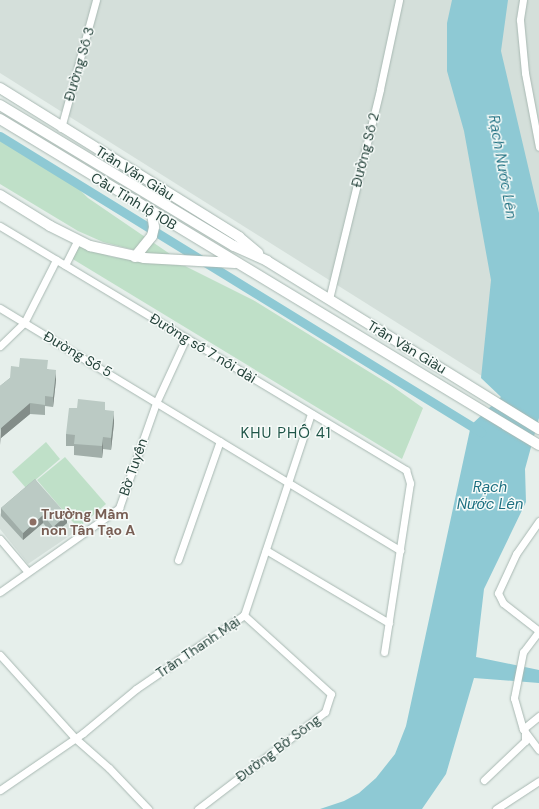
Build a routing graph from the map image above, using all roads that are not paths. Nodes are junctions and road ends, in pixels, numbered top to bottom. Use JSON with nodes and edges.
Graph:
{"nodes":[{"id":1,"x":96,"y":0,"type":"edge"},
{"id":2,"x":399,"y":0,"type":"edge"},
{"id":3,"x":523,"y":0,"type":"edge"},
{"id":4,"x":0,"y":88,"type":"edge"},
{"id":5,"x":0,"y":105,"type":"edge"},
{"id":6,"x":0,"y":119,"type":"edge"},
{"id":7,"x":61,"y":128,"type":"junction"},
{"id":8,"x":539,"y":147,"type":"edge"},
{"id":9,"x":0,"y":196,"type":"edge"},
{"id":10,"x":152,"y":212,"type":"junction"},
{"id":11,"x":0,"y":226,"type":"edge"},
{"id":12,"x":78,"y":240,"type":"junction"},
{"id":13,"x":251,"y":254,"type":"joint"},
{"id":14,"x":140,"y":256,"type":"junction"},
{"id":15,"x":56,"y":260,"type":"junction"},
{"id":16,"x":267,"y":261,"type":"junction"},
{"id":17,"x":238,"y":264,"type":"junction"},
{"id":18,"x":65,"y":265,"type":"junction"},
{"id":19,"x":270,"y":282,"type":"joint"},
{"id":20,"x":329,"y":299,"type":"junction"},
{"id":21,"x":0,"y":308,"type":"edge"},
{"id":22,"x":24,"y":322,"type":"junction"},
{"id":23,"x":186,"y":338,"type":"junction"},
{"id":24,"x":0,"y":346,"type":"edge"},
{"id":25,"x":156,"y":403,"type":"junction"},
{"id":26,"x":311,"y":414,"type":"junction"},
{"id":27,"x":539,"y":429,"type":"edge"},
{"id":28,"x":220,"y":441,"type":"junction"},
{"id":29,"x":538,"y":445,"type":"edge"},
{"id":30,"x":288,"y":483,"type":"junction"},
{"id":31,"x":539,"y":522,"type":"edge"},
{"id":32,"x":0,"y":539,"type":"edge"},
{"id":33,"x":266,"y":550,"type":"junction"},
{"id":34,"x":400,"y":550,"type":"junction"},
{"id":35,"x":178,"y":560,"type":"dead end"},
{"id":36,"x":27,"y":571,"type":"junction"},
{"id":37,"x":0,"y":592,"type":"edge"},
{"id":38,"x":244,"y":615,"type":"junction"},
{"id":39,"x":389,"y":624,"type":"junction"},
{"id":40,"x":539,"y":631,"type":"edge"},
{"id":41,"x":384,"y":652,"type":"dead end"},
{"id":42,"x":0,"y":655,"type":"edge"},
{"id":43,"x":539,"y":716,"type":"edge"},
{"id":44,"x":524,"y":731,"type":"junction"},
{"id":45,"x":76,"y":738,"type":"junction"},
{"id":46,"x":539,"y":750,"type":"edge"},
{"id":47,"x":484,"y":780,"type":"dead end"},
{"id":48,"x":539,"y":781,"type":"edge"},
{"id":49,"x":0,"y":790,"type":"edge"},
{"id":50,"x":148,"y":809,"type":"edge"},
{"id":51,"x":198,"y":809,"type":"edge"},
{"id":52,"x":496,"y":809,"type":"edge"}],
"edges":[{"from":1,"to":7,"type":"street","name":"Đường Số 3"},
{"from":2,"to":20,"type":"street","name":"Đường Số 2"},
{"from":3,"to":8,"type":"street"},
{"from":4,"to":7,"type":"main road","name":"Trần Văn Giàu"},
{"from":5,"to":13,"type":"main road","name":"Cầu Tỉnh lộ 10B"},
{"from":6,"to":10,"type":"main road","name":"Cầu Tỉnh lộ 10B"},
{"from":7,"to":16,"type":"main road","name":"Trần Văn Giàu"},
{"from":9,"to":12,"type":"main road"},
{"from":10,"to":14,"type":"main road"},
{"from":10,"to":17,"type":"main road","name":"Cầu Tỉnh lộ 10B"},
{"from":11,"to":15,"type":"street","name":"Đường số 7 nối dài"},
{"from":12,"to":14,"type":"main road"},
{"from":12,"to":18,"type":"street"},
{"from":13,"to":16,"type":"main road","name":"Trần Văn Giàu"},
{"from":14,"to":17,"type":"main road"},
{"from":15,"to":18,"type":"street","name":"Đường số 7 nối dài"},
{"from":15,"to":22,"type":"street"},
{"from":16,"to":20,"type":"main road","name":"Trần Văn Giàu"},
{"from":17,"to":19,"type":"main road","name":"Cầu Tỉnh lộ 10B"},
{"from":18,"to":23,"type":"street","name":"Đường số 7 nối dài"},
{"from":19,"to":29,"type":"main road","name":"Trần Văn Giàu"},
{"from":20,"to":27,"type":"main road","name":"Trần Văn Giàu"},
{"from":21,"to":22,"type":"street","name":"Đường Số 5"},
{"from":22,"to":24,"type":"street"},
{"from":22,"to":25,"type":"street","name":"Đường Số 5"},
{"from":23,"to":25,"type":"street","name":"Bờ Tuyến"},
{"from":23,"to":26,"type":"street","name":"Đường số 7 nối dài"},
{"from":25,"to":28,"type":"street","name":"Đường Số 5"},
{"from":25,"to":36,"type":"street","name":"Bờ Tuyến"},
{"from":26,"to":30,"type":"street","name":"Trần Thanh Mại"},
{"from":26,"to":34,"type":"street","name":"Đường số 7 nối dài"},
{"from":28,"to":30,"type":"street","name":"Đường Số 5"},
{"from":28,"to":35,"type":"street"},
{"from":30,"to":33,"type":"street","name":"Trần Thanh Mại"},
{"from":30,"to":34,"type":"street","name":"Đường Số 5"},
{"from":31,"to":40,"type":"street"},
{"from":32,"to":36,"type":"street"},
{"from":33,"to":38,"type":"street","name":"Trần Thanh Mại"},
{"from":33,"to":39,"type":"street"},
{"from":34,"to":39,"type":"street"},
{"from":36,"to":37,"type":"street","name":"Bờ Tuyến"},
{"from":38,"to":45,"type":"street","name":"Trần Thanh Mại"},
{"from":38,"to":51,"type":"street","name":"Đường Bờ Sông"},
{"from":39,"to":41,"type":"street"},
{"from":40,"to":44,"type":"street"},
{"from":42,"to":45,"type":"street"},
{"from":43,"to":44,"type":"street"},
{"from":44,"to":46,"type":"street"},
{"from":44,"to":47,"type":"street"},
{"from":45,"to":49,"type":"street","name":"Trần Thanh Mại"},
{"from":45,"to":50,"type":"street"},
{"from":48,"to":52,"type":"street"}]}
